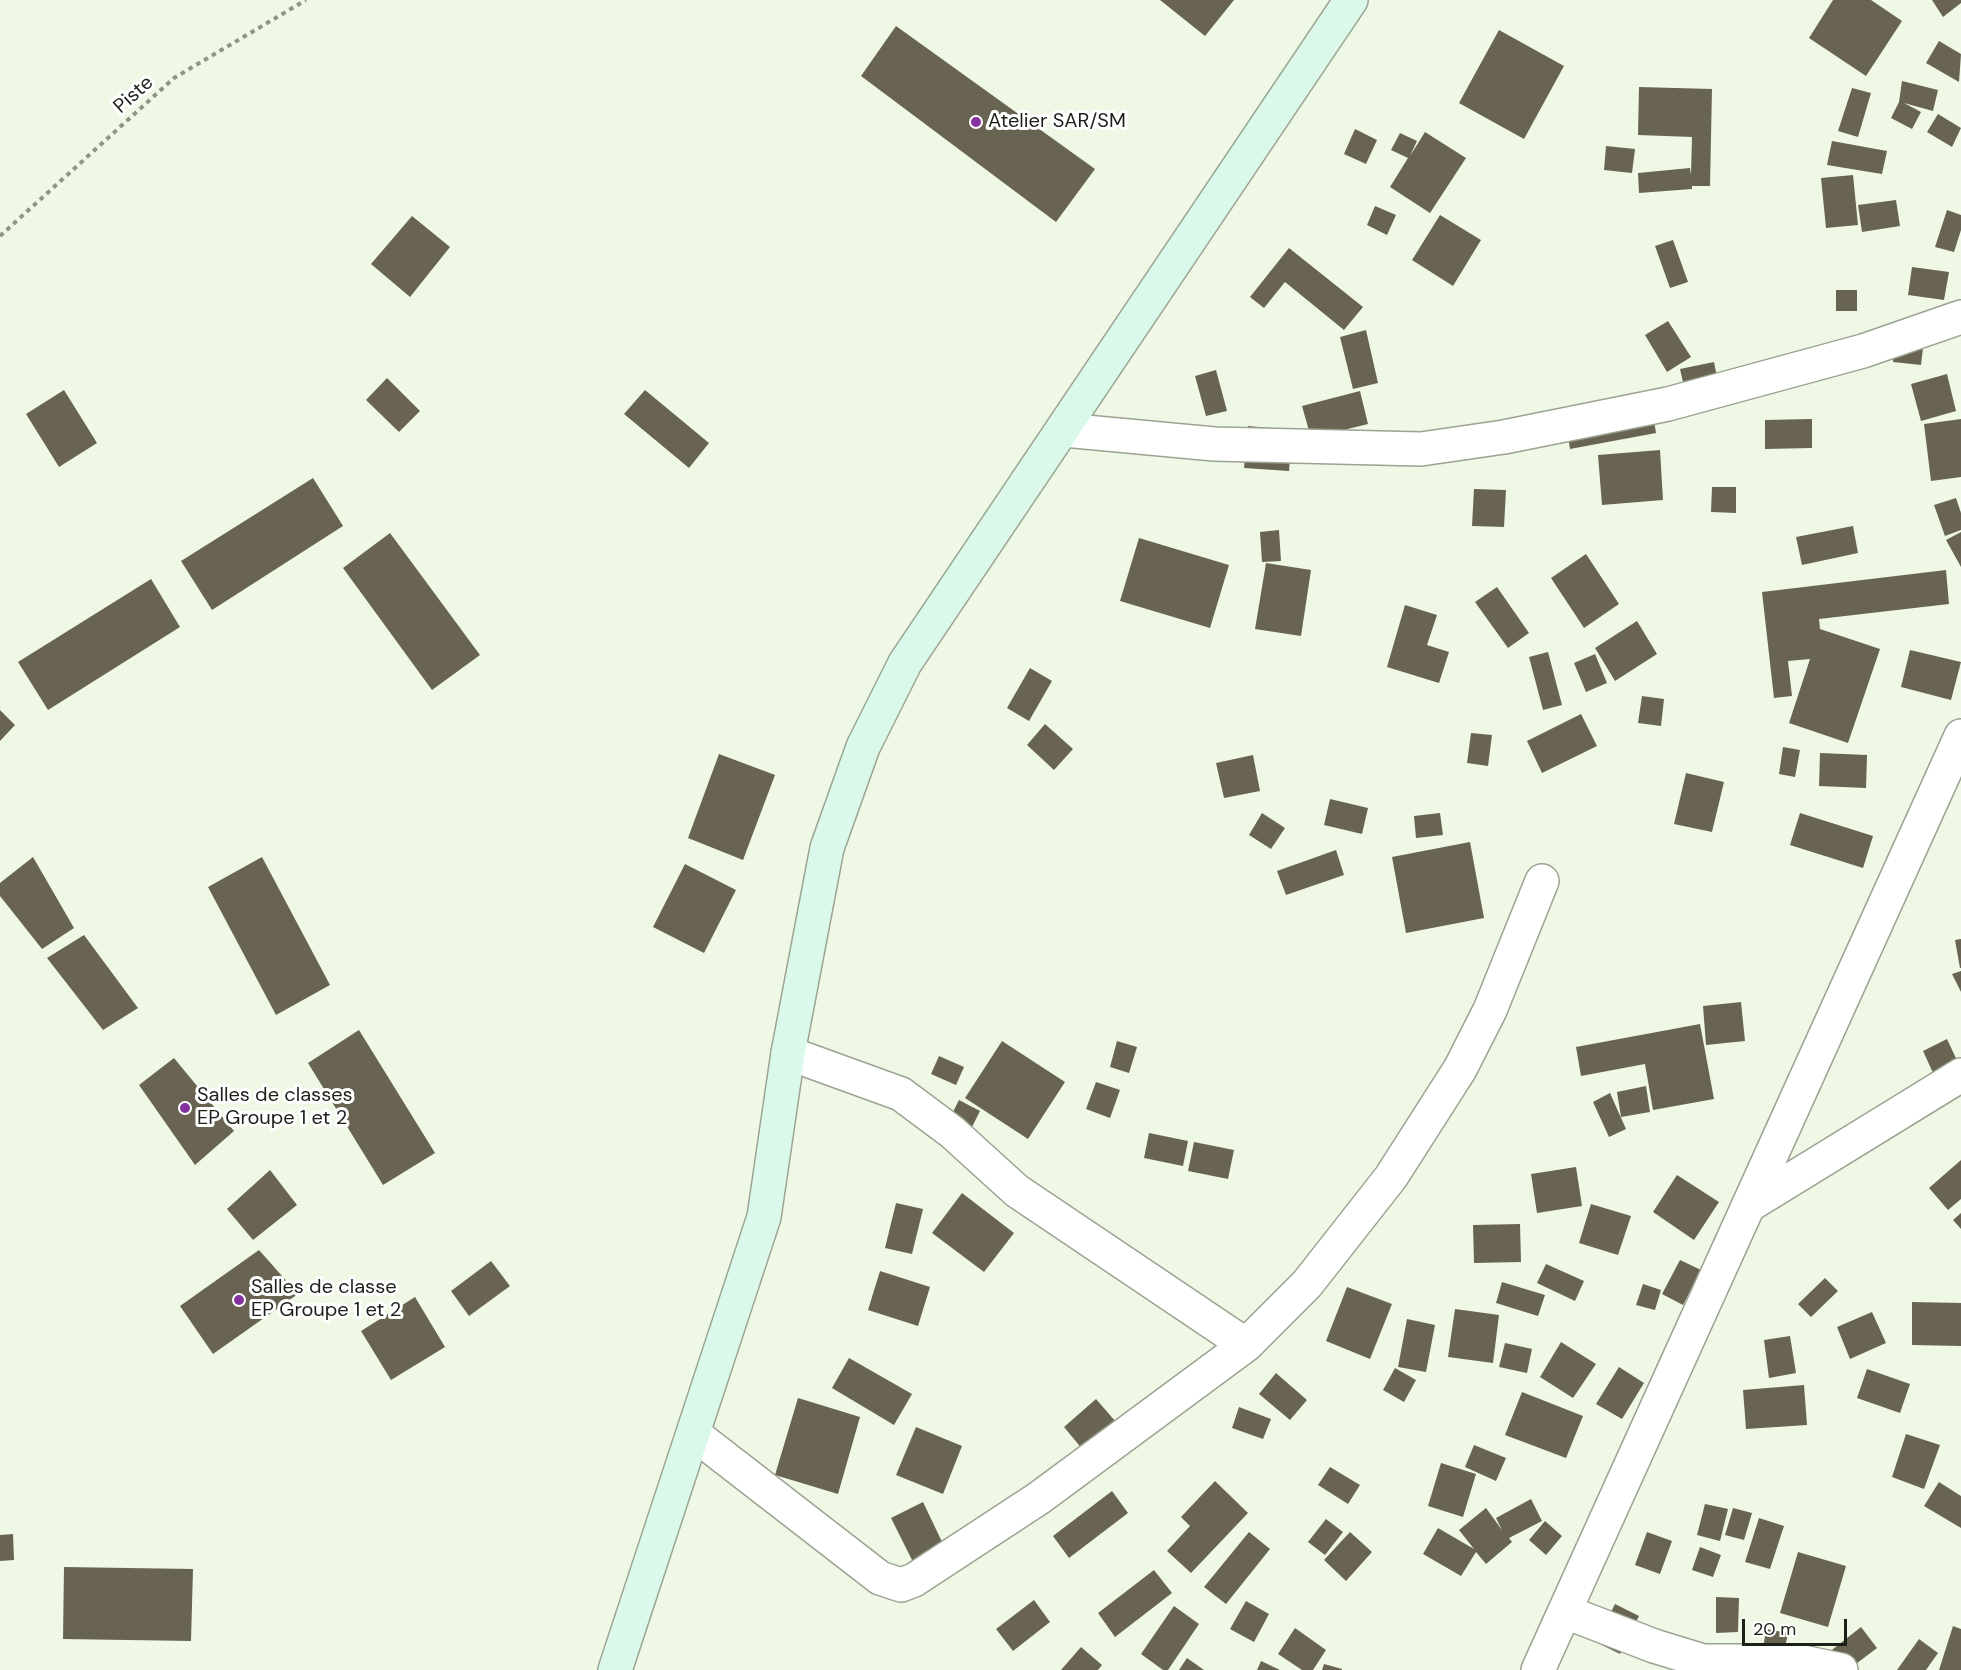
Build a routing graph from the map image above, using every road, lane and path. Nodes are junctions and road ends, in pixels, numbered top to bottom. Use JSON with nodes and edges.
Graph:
{"nodes":[{"id":1,"x":306,"y":0,"type":"edge"},
{"id":2,"x":1351,"y":0,"type":"edge"},
{"id":3,"x":0,"y":236,"type":"edge"},
{"id":4,"x":1961,"y":317,"type":"edge"},
{"id":5,"x":1064,"y":430,"type":"junction"},
{"id":6,"x":1961,"y":736,"type":"edge"},
{"id":7,"x":1542,"y":881,"type":"dead end"},
{"id":8,"x":788,"y":1053,"type":"junction"},
{"id":9,"x":1961,"y":1075,"type":"edge"},
{"id":10,"x":1748,"y":1206,"type":"junction"},
{"id":11,"x":1246,"y":1345,"type":"junction"},
{"id":12,"x":694,"y":1434,"type":"junction"},
{"id":13,"x":1566,"y":1612,"type":"junction"},
{"id":14,"x":615,"y":1670,"type":"edge"},
{"id":15,"x":1538,"y":1670,"type":"edge"},
{"id":16,"x":1842,"y":1670,"type":"edge"}],
"edges":[{"from":1,"to":3,"type":"path","name":"Piste"},
{"from":2,"to":5,"type":"main road"},
{"from":4,"to":5,"type":"street"},
{"from":5,"to":8,"type":"main road"},
{"from":6,"to":10,"type":"street"},
{"from":7,"to":11,"type":"street"},
{"from":8,"to":11,"type":"street"},
{"from":8,"to":12,"type":"main road"},
{"from":9,"to":10,"type":"street"},
{"from":10,"to":13,"type":"street"},
{"from":11,"to":12,"type":"street"},
{"from":12,"to":14,"type":"main road"},
{"from":13,"to":15,"type":"street"},
{"from":13,"to":16,"type":"street"}]}
